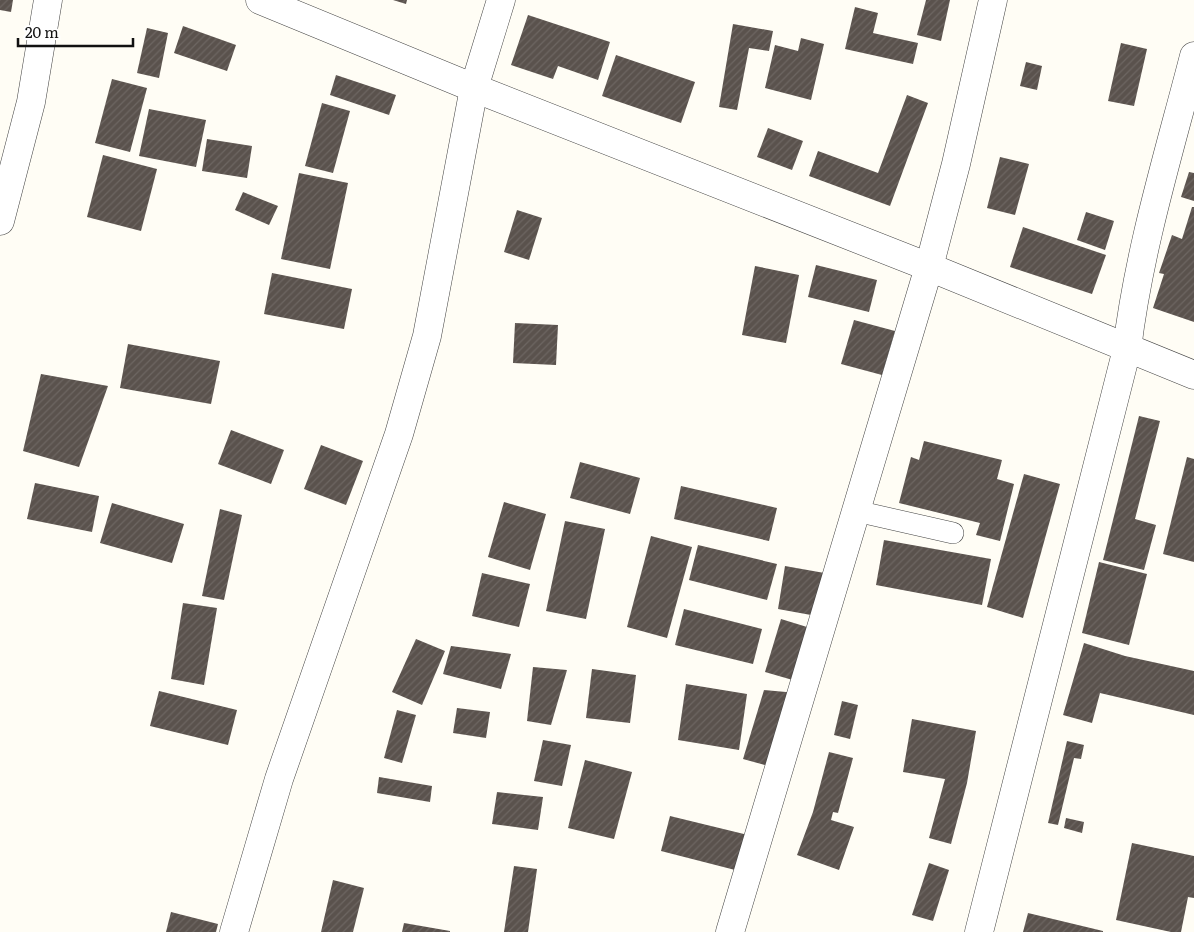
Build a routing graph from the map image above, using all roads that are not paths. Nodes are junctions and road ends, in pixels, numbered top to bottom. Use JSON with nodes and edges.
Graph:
{"nodes":[{"id":1,"x":48,"y":0,"type":"edge"},
{"id":2,"x":260,"y":0,"type":"edge"},
{"id":3,"x":501,"y":0,"type":"edge"},
{"id":4,"x":992,"y":0,"type":"edge"},
{"id":5,"x":1194,"y":56,"type":"edge"},
{"id":6,"x":474,"y":88,"type":"junction"},
{"id":7,"x":0,"y":220,"type":"edge"},
{"id":8,"x":928,"y":267,"type":"junction"},
{"id":9,"x":1127,"y":349,"type":"junction"},
{"id":10,"x":1194,"y":375,"type":"edge"},
{"id":11,"x":856,"y":511,"type":"junction"},
{"id":12,"x":953,"y":533,"type":"dead end"},
{"id":13,"x":234,"y":932,"type":"edge"},
{"id":14,"x":730,"y":932,"type":"edge"},
{"id":15,"x":978,"y":932,"type":"edge"}],
"edges":[{"from":1,"to":7,"type":"street"},
{"from":2,"to":6,"type":"street"},
{"from":3,"to":6,"type":"street"},
{"from":4,"to":8,"type":"street"},
{"from":5,"to":9,"type":"street"},
{"from":6,"to":8,"type":"street"},
{"from":6,"to":13,"type":"street"},
{"from":8,"to":9,"type":"street"},
{"from":8,"to":11,"type":"street"},
{"from":9,"to":10,"type":"street"},
{"from":9,"to":15,"type":"street"},
{"from":11,"to":12,"type":"lane"},
{"from":11,"to":14,"type":"street"}]}
